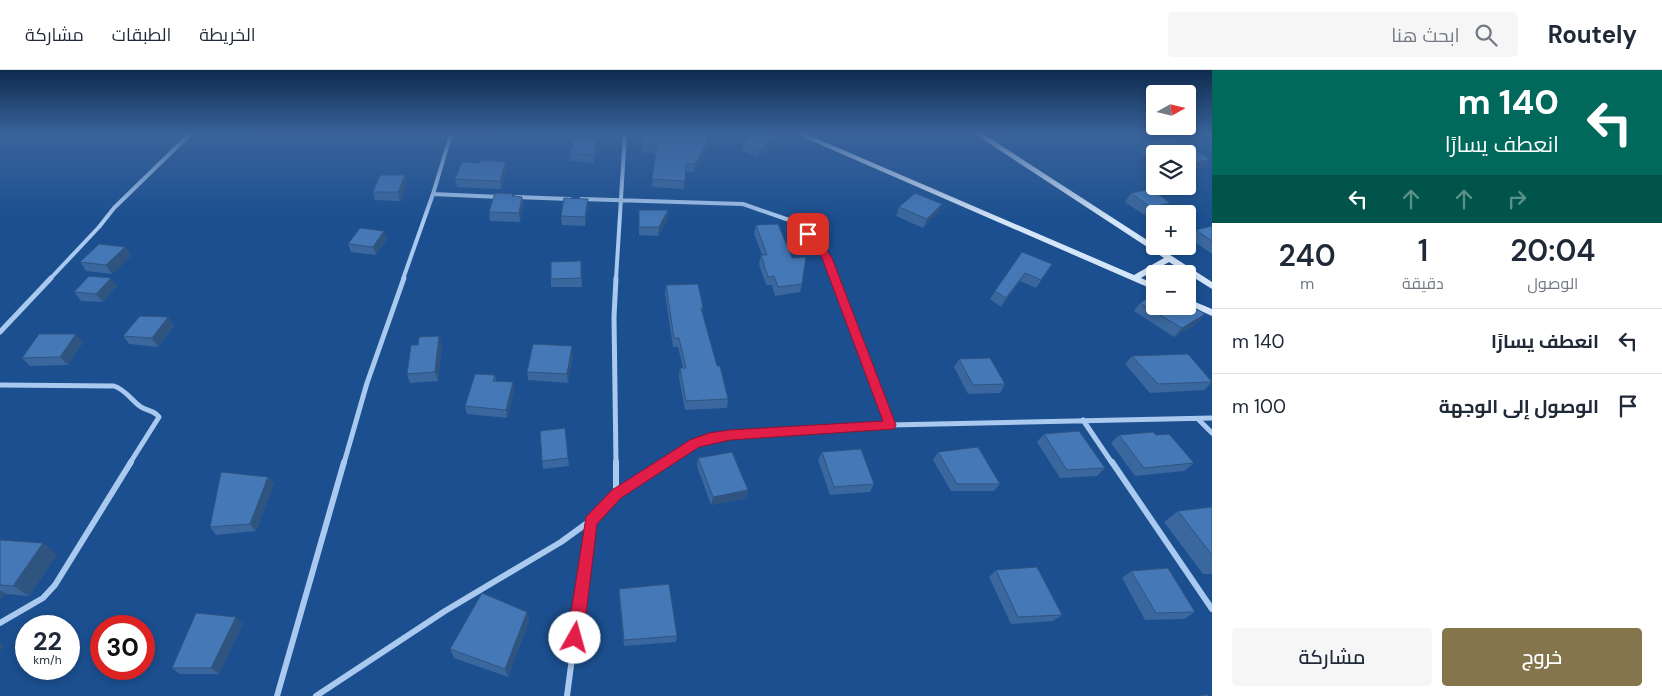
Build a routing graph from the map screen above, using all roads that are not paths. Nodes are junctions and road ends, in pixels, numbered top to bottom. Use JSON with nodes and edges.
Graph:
{"nodes":[{"id":1,"x":160,"y":163,"type":"edge"},
{"id":2,"x":442,"y":163,"type":"edge"},
{"id":3,"x":624,"y":163,"type":"edge"},
{"id":4,"x":867,"y":163,"type":"edge"},
{"id":5,"x":1022,"y":163,"type":"edge"},
{"id":6,"x":433,"y":194,"type":"junction"},
{"id":7,"x":622,"y":200,"type":"junction"},
{"id":8,"x":1168,"y":259,"type":"junction"},
{"id":9,"x":1134,"y":278,"type":"junction"},
{"id":10,"x":1146,"y":283,"type":"edge"},
{"id":11,"x":1212,"y":286,"type":"edge"},
{"id":12,"x":1196,"y":305,"type":"edge"},
{"id":13,"x":1212,"y":312,"type":"edge"},
{"id":14,"x":0,"y":332,"type":"edge"},
{"id":15,"x":0,"y":385,"type":"edge"},
{"id":16,"x":1198,"y":418,"type":"junction"},
{"id":17,"x":1212,"y":418,"type":"edge"},
{"id":18,"x":1082,"y":420,"type":"junction"},
{"id":19,"x":890,"y":425,"type":"junction"},
{"id":20,"x":1212,"y":433,"type":"edge"},
{"id":21,"x":616,"y":494,"type":"junction"},
{"id":22,"x":590,"y":521,"type":"junction"},
{"id":23,"x":1212,"y":610,"type":"edge"},
{"id":24,"x":0,"y":623,"type":"edge"},
{"id":25,"x":277,"y":696,"type":"edge"},
{"id":26,"x":316,"y":696,"type":"edge"},
{"id":27,"x":567,"y":696,"type":"edge"}],
"edges":[{"from":1,"to":14,"type":"street"},
{"from":2,"to":6,"type":"street"},
{"from":3,"to":7,"type":"street"},
{"from":4,"to":9,"type":"main road"},
{"from":5,"to":8,"type":"main road"},
{"from":6,"to":7,"type":"street"},
{"from":6,"to":25,"type":"street"},
{"from":7,"to":19,"type":"street"},
{"from":7,"to":21,"type":"street"},
{"from":8,"to":9,"type":"main road"},
{"from":8,"to":11,"type":"main road"},
{"from":9,"to":10,"type":"main road"},
{"from":12,"to":13,"type":"main road"},
{"from":15,"to":24,"type":"street"},
{"from":16,"to":17,"type":"street"},
{"from":16,"to":18,"type":"street"},
{"from":16,"to":20,"type":"street"},
{"from":18,"to":19,"type":"street"},
{"from":18,"to":23,"type":"street"},
{"from":19,"to":21,"type":"street"},
{"from":21,"to":22,"type":"street"},
{"from":22,"to":26,"type":"street"},
{"from":22,"to":27,"type":"street"}]}
